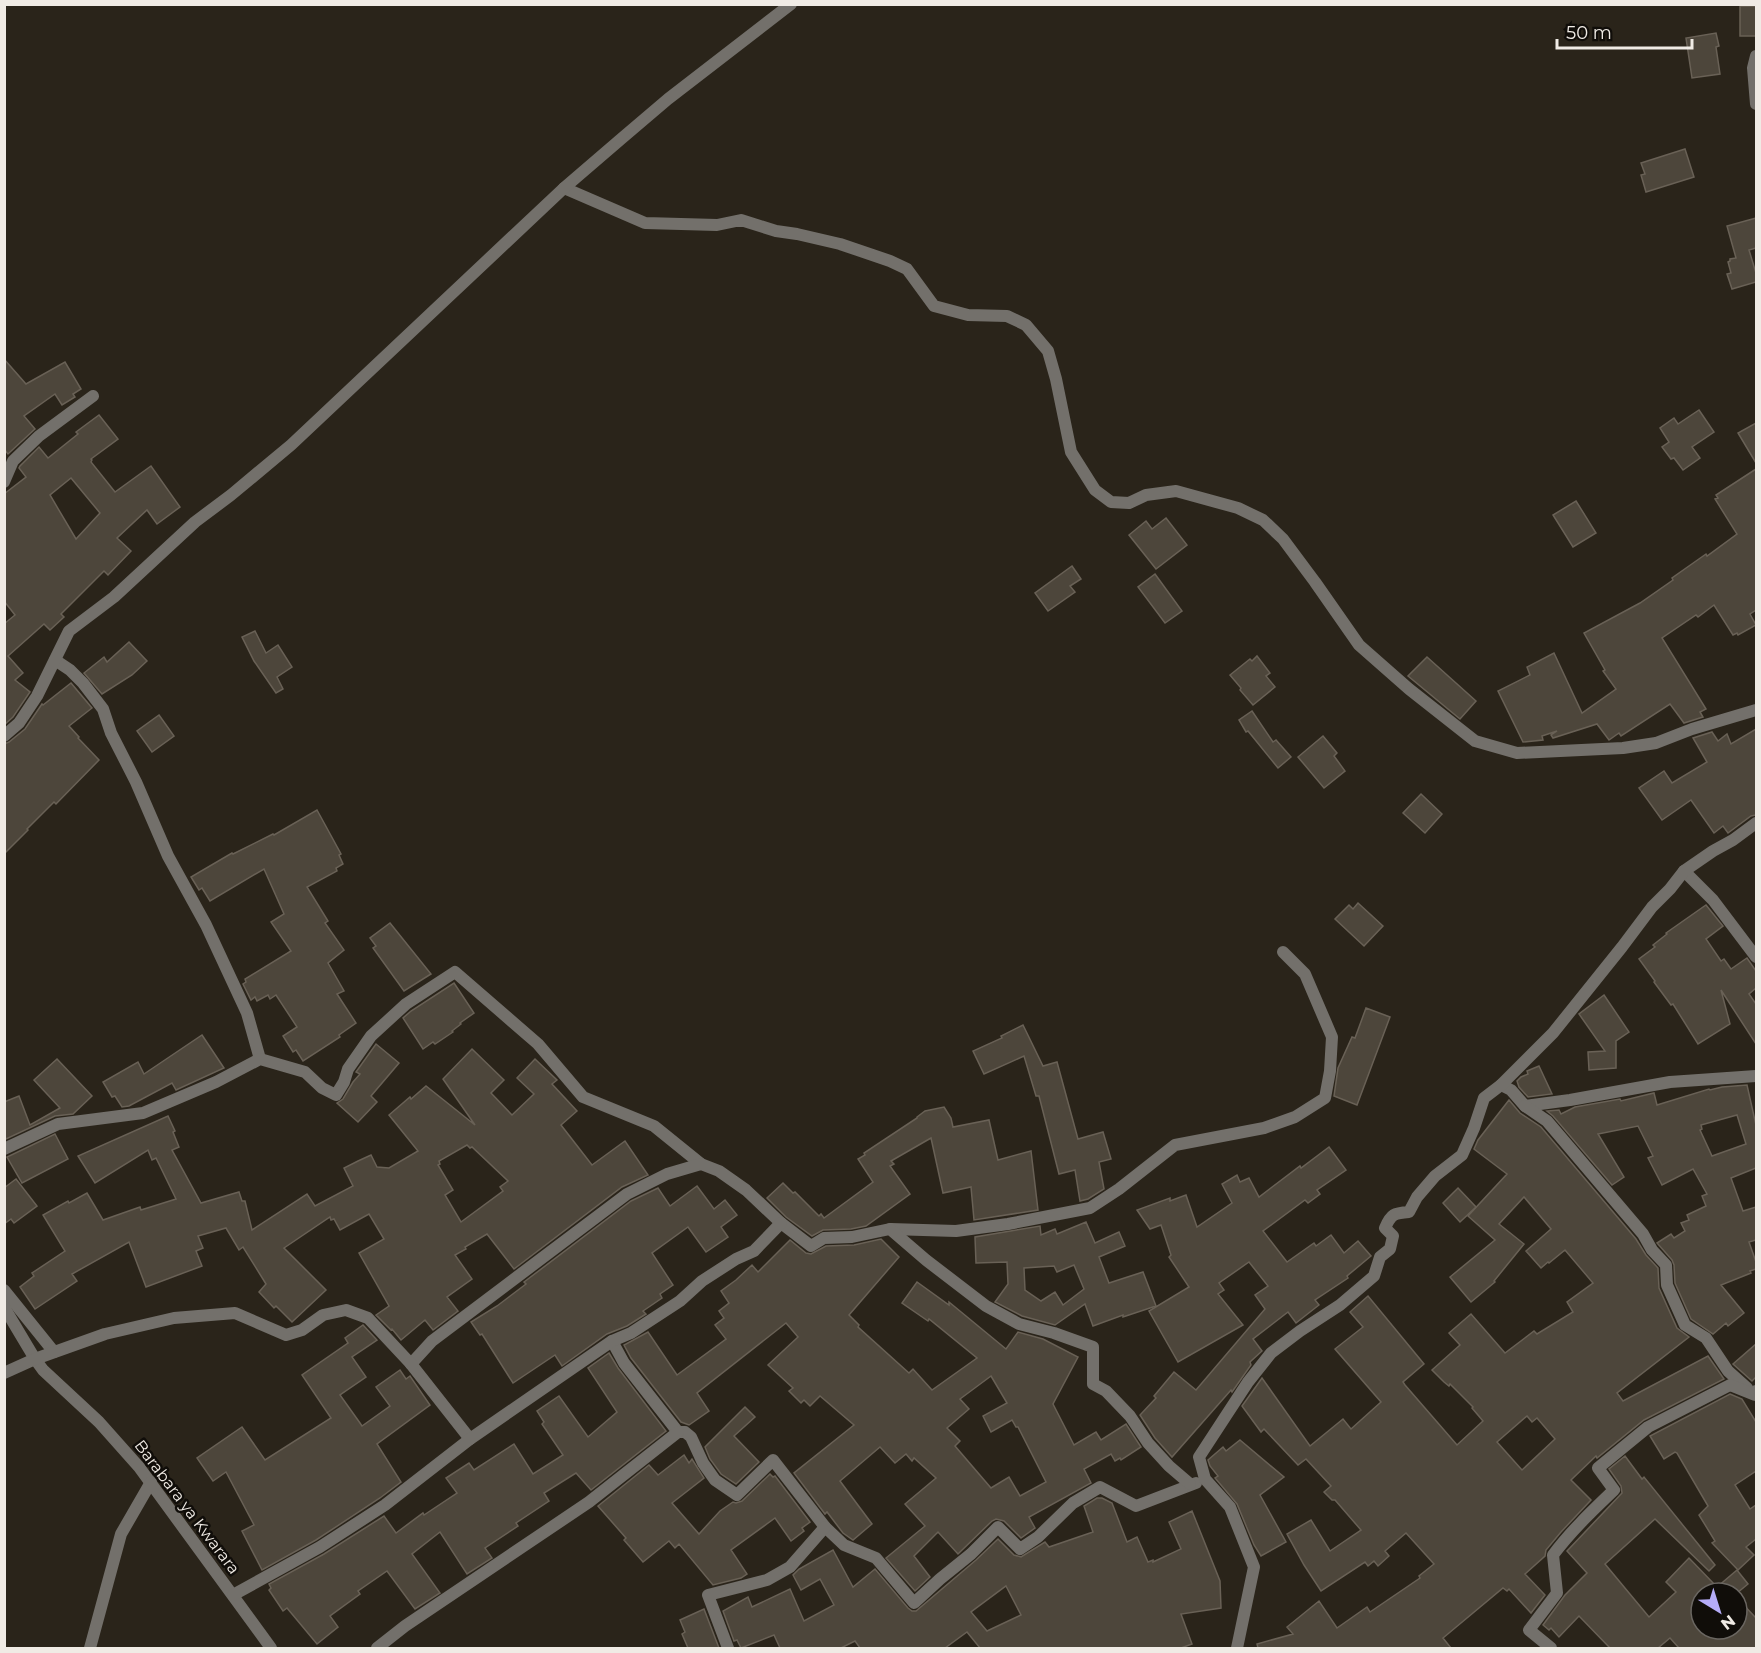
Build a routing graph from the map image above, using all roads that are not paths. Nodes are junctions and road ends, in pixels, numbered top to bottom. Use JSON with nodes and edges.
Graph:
{"nodes":[{"id":1,"x":791,"y":4,"type":"edge"},
{"id":2,"x":1756,"y":56,"type":"edge"},
{"id":3,"x":1756,"y":104,"type":"edge"},
{"id":4,"x":564,"y":188,"type":"junction"},
{"id":5,"x":93,"y":396,"type":"dead end"},
{"id":6,"x":4,"y":482,"type":"edge"},
{"id":7,"x":55,"y":660,"type":"junction"},
{"id":8,"x":1756,"y":710,"type":"edge"},
{"id":9,"x":4,"y":736,"type":"edge"},
{"id":10,"x":1756,"y":823,"type":"edge"},
{"id":11,"x":1684,"y":871,"type":"junction"},
{"id":12,"x":1283,"y":952,"type":"dead end"},
{"id":13,"x":1756,"y":957,"type":"edge"},
{"id":14,"x":260,"y":1059,"type":"junction"},
{"id":15,"x":1756,"y":1076,"type":"edge"},
{"id":16,"x":1501,"y":1085,"type":"junction"},
{"id":17,"x":1526,"y":1106,"type":"junction"},
{"id":18,"x":4,"y":1149,"type":"edge"},
{"id":19,"x":701,"y":1164,"type":"junction"},
{"id":20,"x":781,"y":1224,"type":"junction"},
{"id":21,"x":890,"y":1228,"type":"junction"},
{"id":22,"x":4,"y":1290,"type":"edge"},
{"id":23,"x":4,"y":1307,"type":"edge"},
{"id":24,"x":612,"y":1341,"type":"junction"},
{"id":25,"x":54,"y":1352,"type":"junction"},
{"id":26,"x":35,"y":1359,"type":"junction"},
{"id":27,"x":411,"y":1364,"type":"junction"},
{"id":28,"x":4,"y":1373,"type":"edge"},
{"id":29,"x":1756,"y":1395,"type":"edge"},
{"id":30,"x":678,"y":1432,"type":"junction"},
{"id":31,"x":470,"y":1439,"type":"junction"},
{"id":32,"x":1205,"y":1479,"type":"junction"},
{"id":33,"x":151,"y":1482,"type":"junction"},
{"id":34,"x":1190,"y":1484,"type":"junction"},
{"id":35,"x":825,"y":1527,"type":"junction"},
{"id":36,"x":233,"y":1595,"type":"junction"},
{"id":37,"x":90,"y":1648,"type":"edge"},
{"id":38,"x":271,"y":1648,"type":"edge"},
{"id":39,"x":377,"y":1648,"type":"edge"},
{"id":40,"x":728,"y":1648,"type":"edge"},
{"id":41,"x":1237,"y":1648,"type":"edge"},
{"id":42,"x":1551,"y":1648,"type":"edge"}],
"edges":[{"from":1,"to":4,"type":"street"},
{"from":2,"to":3,"type":"street"},
{"from":4,"to":7,"type":"street"},
{"from":4,"to":8,"type":"street"},
{"from":5,"to":6,"type":"street"},
{"from":7,"to":9,"type":"street"},
{"from":7,"to":14,"type":"street"},
{"from":10,"to":11,"type":"street"},
{"from":11,"to":13,"type":"street"},
{"from":11,"to":16,"type":"street"},
{"from":12,"to":21,"type":"street"},
{"from":14,"to":18,"type":"street"},
{"from":14,"to":19,"type":"street"},
{"from":15,"to":17,"type":"street"},
{"from":16,"to":17,"type":"street"},
{"from":16,"to":32,"type":"street"},
{"from":17,"to":29,"type":"street"},
{"from":19,"to":20,"type":"street"},
{"from":19,"to":27,"type":"street"},
{"from":20,"to":21,"type":"street"},
{"from":20,"to":24,"type":"street"},
{"from":21,"to":34,"type":"street"},
{"from":22,"to":25,"type":"street"},
{"from":23,"to":26,"type":"street","name":"Barabara ya Kwarara"},
{"from":24,"to":30,"type":"street"},
{"from":24,"to":31,"type":"street"},
{"from":25,"to":26,"type":"street"},
{"from":25,"to":27,"type":"street"},
{"from":26,"to":28,"type":"street"},
{"from":26,"to":33,"type":"street","name":"Barabara ya Kwarara"},
{"from":27,"to":31,"type":"street"},
{"from":29,"to":42,"type":"street"},
{"from":30,"to":35,"type":"street"},
{"from":30,"to":39,"type":"street"},
{"from":31,"to":36,"type":"street"},
{"from":32,"to":34,"type":"street"},
{"from":32,"to":41,"type":"street"},
{"from":33,"to":36,"type":"street","name":"Barabara ya Kwarara"},
{"from":33,"to":37,"type":"street"},
{"from":34,"to":35,"type":"street"},
{"from":35,"to":40,"type":"street"},
{"from":36,"to":38,"type":"street","name":"Barabara ya Kwarara"}]}
